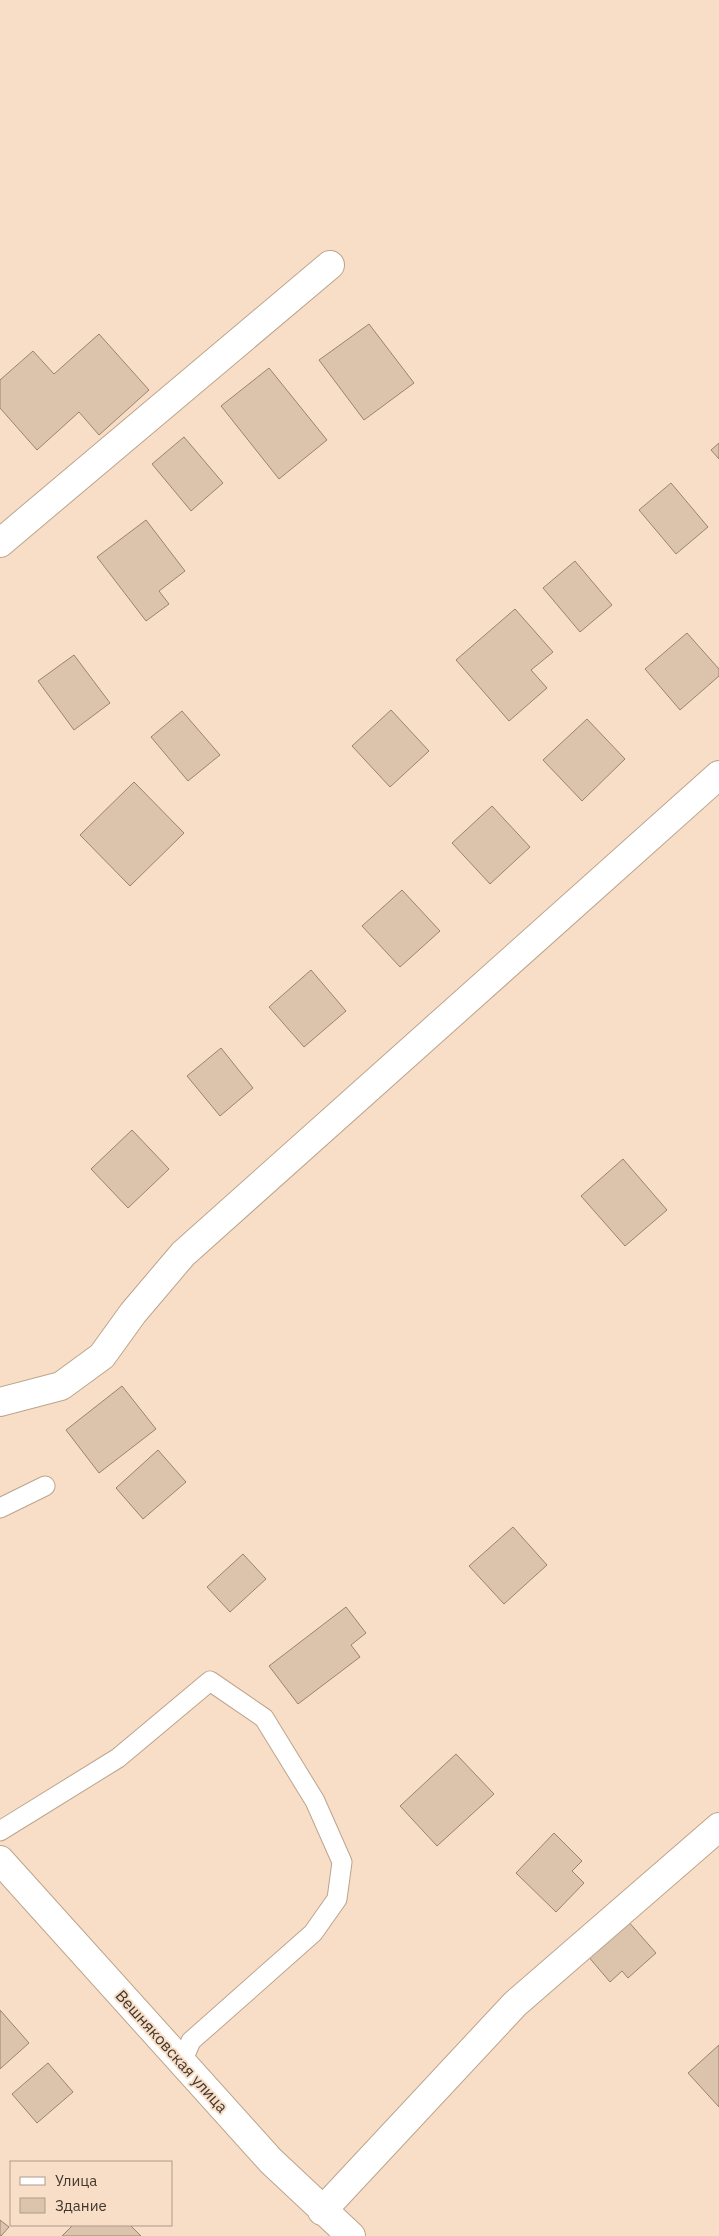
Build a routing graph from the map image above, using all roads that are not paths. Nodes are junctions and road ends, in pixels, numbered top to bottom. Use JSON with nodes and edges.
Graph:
{"nodes":[{"id":1,"x":330,"y":265,"type":"dead end"},
{"id":2,"x":0,"y":543,"type":"edge"},
{"id":3,"x":719,"y":775,"type":"edge"},
{"id":4,"x":0,"y":1402,"type":"edge"},
{"id":5,"x":45,"y":1486,"type":"dead end"},
{"id":6,"x":0,"y":1508,"type":"edge"},
{"id":7,"x":719,"y":1827,"type":"edge"},
{"id":8,"x":0,"y":1831,"type":"edge"},
{"id":9,"x":0,"y":1860,"type":"edge"},
{"id":10,"x":182,"y":2062,"type":"junction"},
{"id":11,"x":322,"y":2210,"type":"junction"},
{"id":12,"x":351,"y":2236,"type":"edge"}],
"edges":[{"from":1,"to":2,"type":"street"},
{"from":3,"to":4,"type":"street"},
{"from":5,"to":6,"type":"lane"},
{"from":7,"to":11,"type":"street"},
{"from":8,"to":10,"type":"lane"},
{"from":9,"to":10,"type":"street","name":"Вешняковская улица"},
{"from":10,"to":11,"type":"street","name":"Вешняковская улица"},
{"from":11,"to":12,"type":"street","name":"Вешняковская улица"}]}
